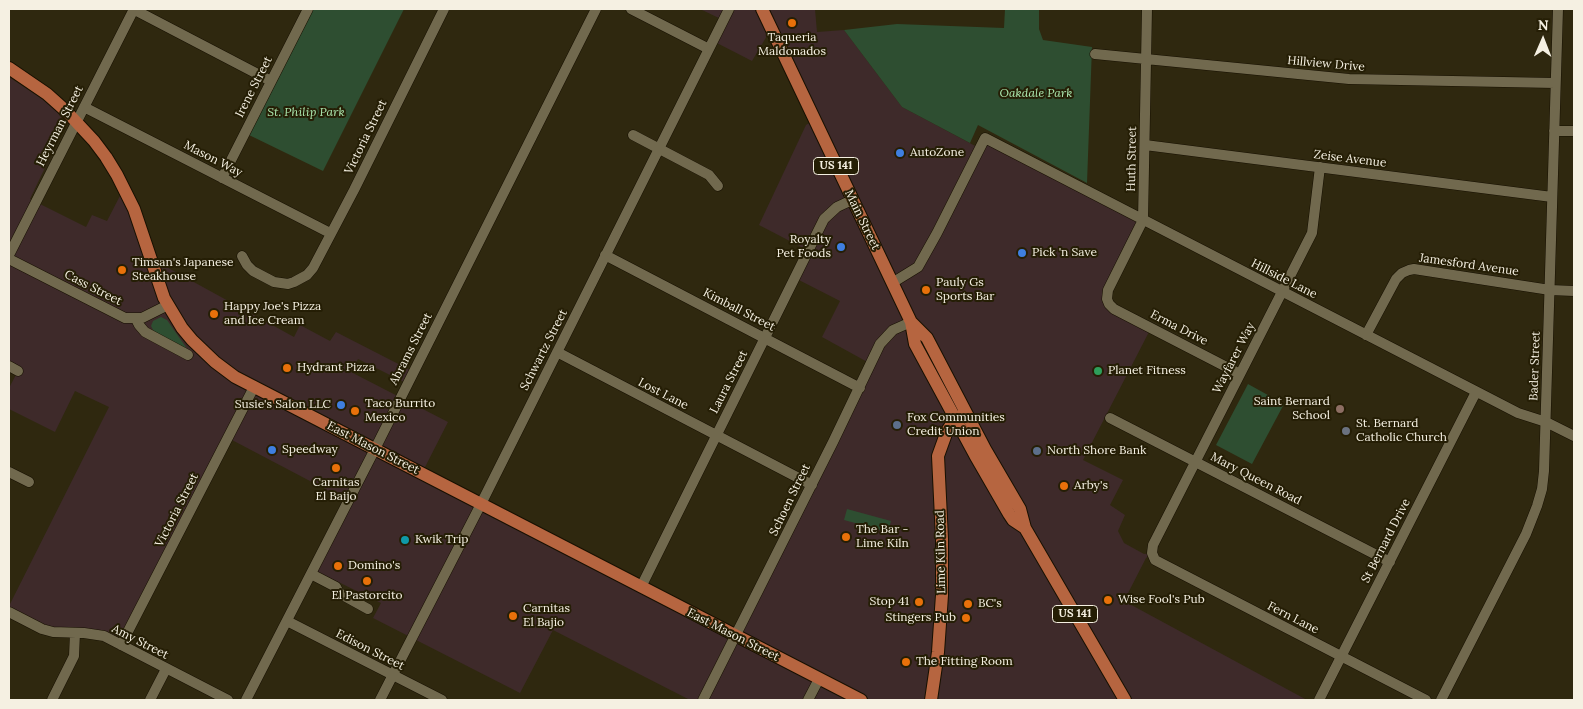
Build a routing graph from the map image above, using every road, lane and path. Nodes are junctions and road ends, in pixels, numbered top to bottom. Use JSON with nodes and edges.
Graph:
{"nodes":[{"id":1,"x":133,"y":9,"type":"edge"},
{"id":2,"x":308,"y":9,"type":"edge"},
{"id":3,"x":444,"y":9,"type":"edge"},
{"id":4,"x":596,"y":9,"type":"edge"},
{"id":5,"x":631,"y":9,"type":"edge"},
{"id":6,"x":729,"y":9,"type":"edge"},
{"id":7,"x":762,"y":9,"type":"edge"},
{"id":8,"x":1147,"y":9,"type":"edge"},
{"id":9,"x":1558,"y":9,"type":"edge"},
{"id":10,"x":709,"y":49,"type":"junction"},
{"id":11,"x":1095,"y":54,"type":"dead end"},
{"id":12,"x":1146,"y":59,"type":"junction"},
{"id":13,"x":9,"y":68,"type":"edge"},
{"id":14,"x":271,"y":81,"type":"junction"},
{"id":15,"x":1555,"y":83,"type":"junction"},
{"id":16,"x":84,"y":107,"type":"junction"},
{"id":17,"x":77,"y":121,"type":"junction"},
{"id":18,"x":1554,"y":131,"type":"junction"},
{"id":19,"x":1574,"y":132,"type":"edge"},
{"id":20,"x":633,"y":135,"type":"dead end"},
{"id":21,"x":1145,"y":145,"type":"junction"},
{"id":22,"x":659,"y":148,"type":"junction"},
{"id":23,"x":1320,"y":167,"type":"junction"},
{"id":24,"x":222,"y":178,"type":"junction"},
{"id":25,"x":718,"y":186,"type":"dead end"},
{"id":26,"x":1552,"y":197,"type":"junction"},
{"id":27,"x":852,"y":200,"type":"junction"},
{"id":28,"x":1143,"y":220,"type":"junction"},
{"id":29,"x":330,"y":233,"type":"junction"},
{"id":30,"x":9,"y":254,"type":"edge"},
{"id":31,"x":606,"y":255,"type":"junction"},
{"id":32,"x":242,"y":256,"type":"dead end"},
{"id":33,"x":9,"y":259,"type":"edge"},
{"id":34,"x":892,"y":282,"type":"junction"},
{"id":35,"x":1550,"y":290,"type":"junction"},
{"id":36,"x":1574,"y":291,"type":"edge"},
{"id":37,"x":1282,"y":292,"type":"junction"},
{"id":38,"x":1108,"y":301,"type":"joint"},
{"id":39,"x":168,"y":305,"type":"junction"},
{"id":40,"x":136,"y":319,"type":"junction"},
{"id":41,"x":911,"y":322,"type":"junction"},
{"id":42,"x":1366,"y":335,"type":"junction"},
{"id":43,"x":765,"y":338,"type":"junction"},
{"id":44,"x":557,"y":352,"type":"junction"},
{"id":45,"x":188,"y":355,"type":"dead end"},
{"id":46,"x":1240,"y":374,"type":"junction"},
{"id":47,"x":254,"y":387,"type":"junction"},
{"id":48,"x":860,"y":388,"type":"junction"},
{"id":49,"x":1476,"y":392,"type":"junction"},
{"id":50,"x":961,"y":416,"type":"junction"},
{"id":51,"x":1110,"y":418,"type":"dead end"},
{"id":52,"x":1546,"y":422,"type":"junction"},
{"id":53,"x":717,"y":436,"type":"junction"},
{"id":54,"x":1574,"y":436,"type":"edge"},
{"id":55,"x":375,"y":449,"type":"junction"},
{"id":56,"x":1196,"y":462,"type":"junction"},
{"id":57,"x":9,"y":472,"type":"edge"},
{"id":58,"x":29,"y":482,"type":"dead end"},
{"id":59,"x":812,"y":485,"type":"junction"},
{"id":60,"x":481,"y":504,"type":"junction"},
{"id":61,"x":1152,"y":554,"type":"joint"},
{"id":62,"x":1390,"y":562,"type":"junction"},
{"id":63,"x":311,"y":574,"type":"junction"},
{"id":64,"x":641,"y":587,"type":"junction"},
{"id":65,"x":368,"y":609,"type":"dead end"},
{"id":66,"x":9,"y":612,"type":"edge"},
{"id":67,"x":287,"y":622,"type":"junction"},
{"id":68,"x":75,"y":633,"type":"junction"},
{"id":69,"x":736,"y":637,"type":"junction"},
{"id":70,"x":121,"y":645,"type":"junction"},
{"id":71,"x":1341,"y":657,"type":"junction"},
{"id":72,"x":166,"y":669,"type":"junction"},
{"id":73,"x":393,"y":675,"type":"junction"},
{"id":74,"x":819,"y":679,"type":"junction"},
{"id":75,"x":52,"y":700,"type":"edge"},
{"id":76,"x":150,"y":700,"type":"edge"},
{"id":77,"x":228,"y":700,"type":"edge"},
{"id":78,"x":246,"y":700,"type":"edge"},
{"id":79,"x":380,"y":700,"type":"edge"},
{"id":80,"x":442,"y":700,"type":"edge"},
{"id":81,"x":703,"y":700,"type":"edge"},
{"id":82,"x":808,"y":700,"type":"edge"},
{"id":83,"x":861,"y":700,"type":"edge"},
{"id":84,"x":930,"y":700,"type":"edge"},
{"id":85,"x":1125,"y":700,"type":"edge"},
{"id":86,"x":1318,"y":700,"type":"edge"},
{"id":87,"x":1426,"y":700,"type":"edge"},
{"id":88,"x":1441,"y":700,"type":"edge"}],
"edges":[{"from":1,"to":14,"type":"street"},
{"from":1,"to":16,"type":"street","name":"Heyrman Street"},
{"from":2,"to":14,"type":"street","name":"Irene Street"},
{"from":3,"to":29,"type":"street","name":"Victoria Street"},
{"from":4,"to":55,"type":"street","name":"Abrams Street"},
{"from":5,"to":10,"type":"street"},
{"from":6,"to":10,"type":"street","name":"Schwartz Street"},
{"from":7,"to":27,"type":"main road","name":"Main Street","number":"US 141"},
{"from":8,"to":12,"type":"street","name":"Huth Street"},
{"from":9,"to":15,"type":"street","name":"Bader Street"},
{"from":10,"to":22,"type":"street","name":"Schwartz Street"},
{"from":11,"to":12,"type":"street","name":"Hillview Drive"},
{"from":12,"to":15,"type":"street","name":"Hillview Drive"},
{"from":12,"to":21,"type":"street","name":"Huth Street"},
{"from":13,"to":17,"type":"main road","name":"East Mason Street"},
{"from":14,"to":24,"type":"street","name":"Irene Street"},
{"from":15,"to":18,"type":"street","name":"Bader Street"},
{"from":16,"to":17,"type":"street","name":"Heyrman Street"},
{"from":16,"to":24,"type":"street","name":"Mason Way"},
{"from":17,"to":30,"type":"street","name":"Heyrman Street"},
{"from":17,"to":39,"type":"main road","name":"East Mason Street"},
{"from":18,"to":19,"type":"street"},
{"from":18,"to":26,"type":"street","name":"Bader Street"},
{"from":20,"to":22,"type":"street"},
{"from":21,"to":23,"type":"street","name":"Zeise Avenue"},
{"from":21,"to":28,"type":"street","name":"Huth Street"},
{"from":22,"to":25,"type":"street"},
{"from":22,"to":31,"type":"street","name":"Schwartz Street"},
{"from":23,"to":26,"type":"street","name":"Zeise Avenue"},
{"from":23,"to":37,"type":"street","name":"Wayfarer Way"},
{"from":24,"to":29,"type":"street","name":"Mason Way"},
{"from":26,"to":35,"type":"street","name":"Bader Street"},
{"from":27,"to":34,"type":"main road","name":"Main Street","number":"US 141"},
{"from":27,"to":43,"type":"street","name":"Laura Street"},
{"from":28,"to":34,"type":"street","name":"Hillside Lane"},
{"from":28,"to":37,"type":"street","name":"Hillside Lane"},
{"from":28,"to":38,"type":"street","name":"Huth Street"},
{"from":29,"to":32,"type":"street","name":"Victoria Street"},
{"from":31,"to":43,"type":"street","name":"Kimball Street"},
{"from":31,"to":44,"type":"street","name":"Schwartz Street"},
{"from":33,"to":40,"type":"street","name":"Cass Street"},
{"from":34,"to":41,"type":"main road","name":"Main Street","number":"US 141"},
{"from":35,"to":36,"type":"street","name":"Jamesford Avenue"},
{"from":35,"to":42,"type":"street","name":"Jamesford Avenue"},
{"from":35,"to":52,"type":"street","name":"Bader Street"},
{"from":37,"to":42,"type":"street","name":"Hillside Lane"},
{"from":37,"to":46,"type":"street","name":"Wayfarer Way"},
{"from":38,"to":46,"type":"street","name":"Erma Drive"},
{"from":39,"to":40,"type":"street"},
{"from":39,"to":47,"type":"main road","name":"East Mason Street"},
{"from":40,"to":45,"type":"street"},
{"from":41,"to":48,"type":"street","name":"Schoen Street"},
{"from":41,"to":50,"type":"main road","name":"Main Street","number":"US 141"},
{"from":42,"to":49,"type":"street","name":"Hillside Lane"},
{"from":43,"to":48,"type":"street","name":"Kimball Street"},
{"from":43,"to":53,"type":"street","name":"Laura Street"},
{"from":44,"to":53,"type":"street","name":"Lost Lane"},
{"from":44,"to":60,"type":"street","name":"Schwartz Street"},
{"from":46,"to":56,"type":"street","name":"Wayfarer Way"},
{"from":47,"to":55,"type":"main road","name":"East Mason Street"},
{"from":47,"to":70,"type":"street","name":"Victoria Street"},
{"from":48,"to":59,"type":"street","name":"Schoen Street"},
{"from":49,"to":52,"type":"street","name":"Hillside Lane"},
{"from":49,"to":62,"type":"street","name":"St Bernard Drive"},
{"from":50,"to":84,"type":"main road","name":"Lime Kiln Road"},
{"from":50,"to":85,"type":"main road","name":"Main Street","number":"US 141"},
{"from":51,"to":56,"type":"street","name":"Mary Queen Road"},
{"from":52,"to":54,"type":"street","name":"Hillside Lane"},
{"from":52,"to":88,"type":"street","name":"Bader Street"},
{"from":53,"to":59,"type":"street","name":"Lost Lane"},
{"from":53,"to":64,"type":"street","name":"Laura Street"},
{"from":55,"to":60,"type":"main road","name":"East Mason Street"},
{"from":55,"to":63,"type":"street","name":"Abrams Street"},
{"from":56,"to":61,"type":"street","name":"Wayfarer Way"},
{"from":56,"to":62,"type":"street","name":"Mary Queen Road"},
{"from":57,"to":58,"type":"street"},
{"from":59,"to":69,"type":"street","name":"Schoen Street"},
{"from":60,"to":64,"type":"main road","name":"East Mason Street"},
{"from":60,"to":73,"type":"street","name":"Schwartz Street"},
{"from":61,"to":71,"type":"street","name":"Fern Lane"},
{"from":62,"to":71,"type":"street","name":"St Bernard Drive"},
{"from":63,"to":65,"type":"street"},
{"from":63,"to":67,"type":"street","name":"Abrams Street"},
{"from":64,"to":69,"type":"main road","name":"East Mason Street"},
{"from":66,"to":68,"type":"street","name":"Amy Street"},
{"from":67,"to":73,"type":"street","name":"Edison Street"},
{"from":67,"to":78,"type":"street","name":"Abrams Street"},
{"from":68,"to":70,"type":"street","name":"Amy Street"},
{"from":68,"to":75,"type":"street"},
{"from":69,"to":74,"type":"main road","name":"East Mason Street"},
{"from":69,"to":81,"type":"street","name":"Schoen Street"},
{"from":70,"to":72,"type":"street","name":"Amy Street"},
{"from":71,"to":86,"type":"street","name":"St Bernard Drive"},
{"from":71,"to":87,"type":"street","name":"Fern Lane"},
{"from":72,"to":76,"type":"street"},
{"from":72,"to":77,"type":"street","name":"Amy Street"},
{"from":73,"to":79,"type":"street","name":"Schwartz Street"},
{"from":73,"to":80,"type":"street","name":"Edison Street"},
{"from":74,"to":82,"type":"street"},
{"from":74,"to":83,"type":"main road","name":"East Mason Street"}]}
